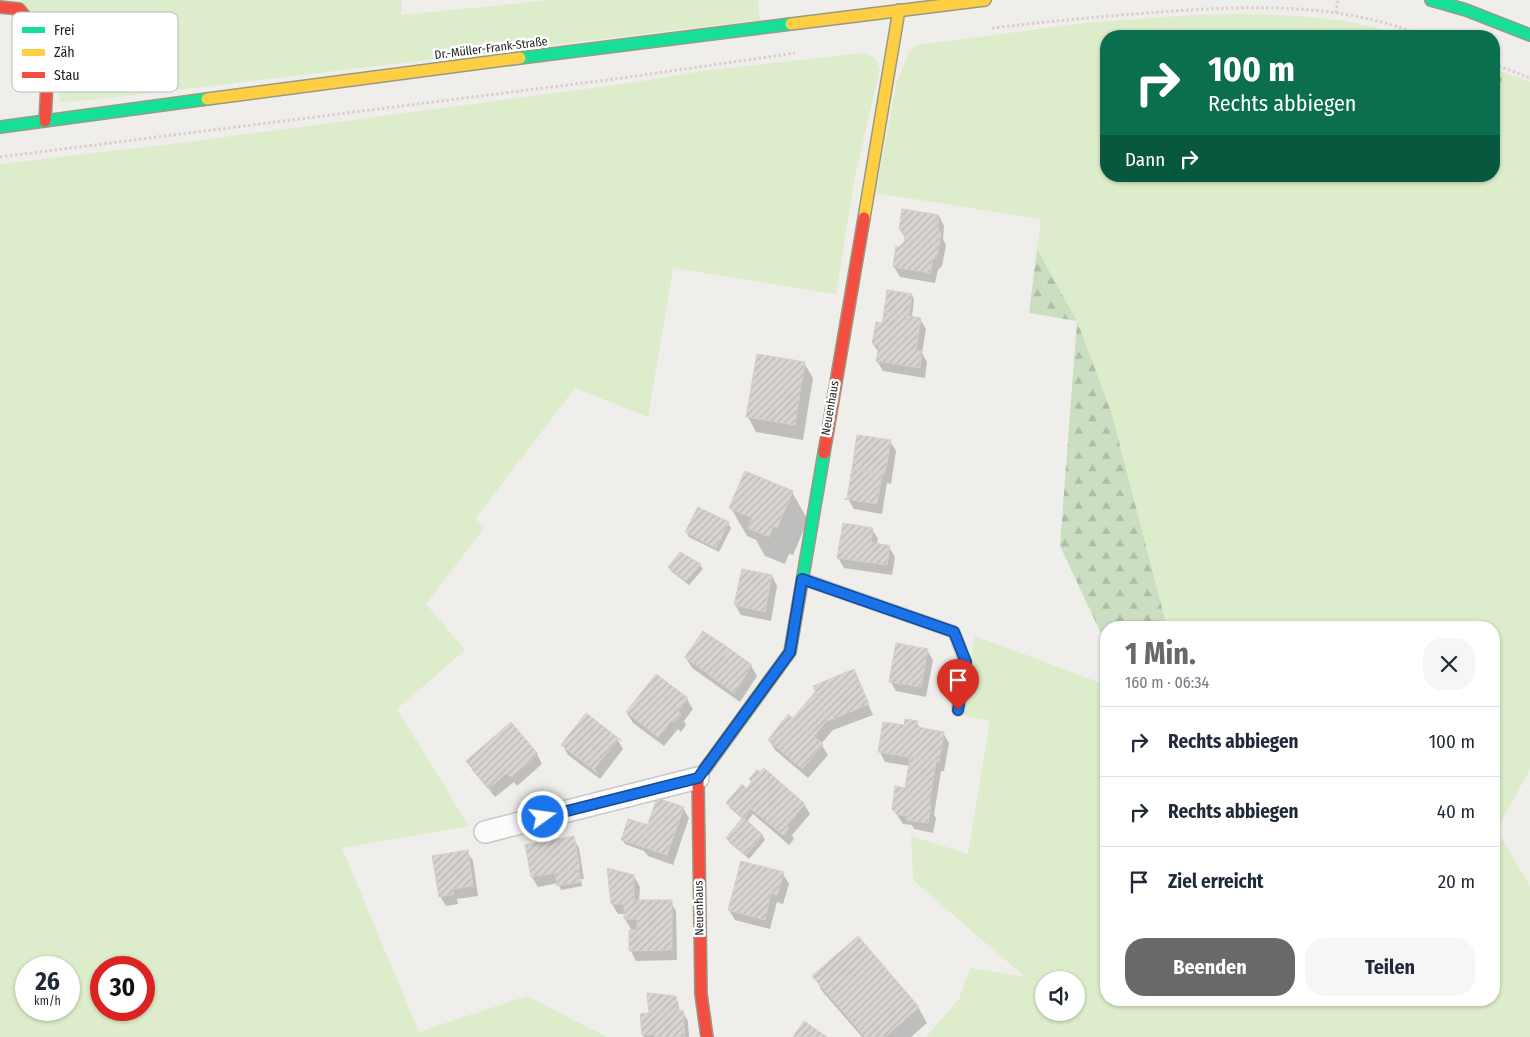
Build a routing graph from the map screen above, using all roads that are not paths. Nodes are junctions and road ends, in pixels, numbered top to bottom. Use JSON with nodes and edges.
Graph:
{"nodes":[{"id":1,"x":985,"y":0,"type":"edge"},
{"id":2,"x":1431,"y":0,"type":"edge"},
{"id":3,"x":0,"y":7,"type":"edge"},
{"id":4,"x":899,"y":10,"type":"junction"},
{"id":5,"x":21,"y":12,"type":"edge"},
{"id":6,"x":1530,"y":34,"type":"edge"},
{"id":7,"x":47,"y":92,"type":"edge"},
{"id":8,"x":46,"y":121,"type":"junction"},
{"id":9,"x":0,"y":127,"type":"edge"},
{"id":10,"x":802,"y":579,"type":"junction"},
{"id":11,"x":958,"y":710,"type":"dead end"},
{"id":12,"x":698,"y":778,"type":"junction"},
{"id":13,"x":486,"y":832,"type":"dead end"},
{"id":14,"x":707,"y":1037,"type":"edge"}],
"edges":[{"from":1,"to":4,"type":"street","name":"Dr.-Müller-Frank-Straße"},
{"from":2,"to":6,"type":"street"},
{"from":3,"to":5,"type":"street"},
{"from":4,"to":8,"type":"street","name":"Dr.-Müller-Frank-Straße"},
{"from":4,"to":10,"type":"street","name":"Neuenhaus"},
{"from":7,"to":8,"type":"street"},
{"from":8,"to":9,"type":"street","name":"Dr.-Müller-Frank-Straße"},
{"from":10,"to":11,"type":"lane"},
{"from":10,"to":12,"type":"street","name":"Neuenhaus"},
{"from":12,"to":13,"type":"street"},
{"from":12,"to":14,"type":"street","name":"Neuenhaus"}]}
